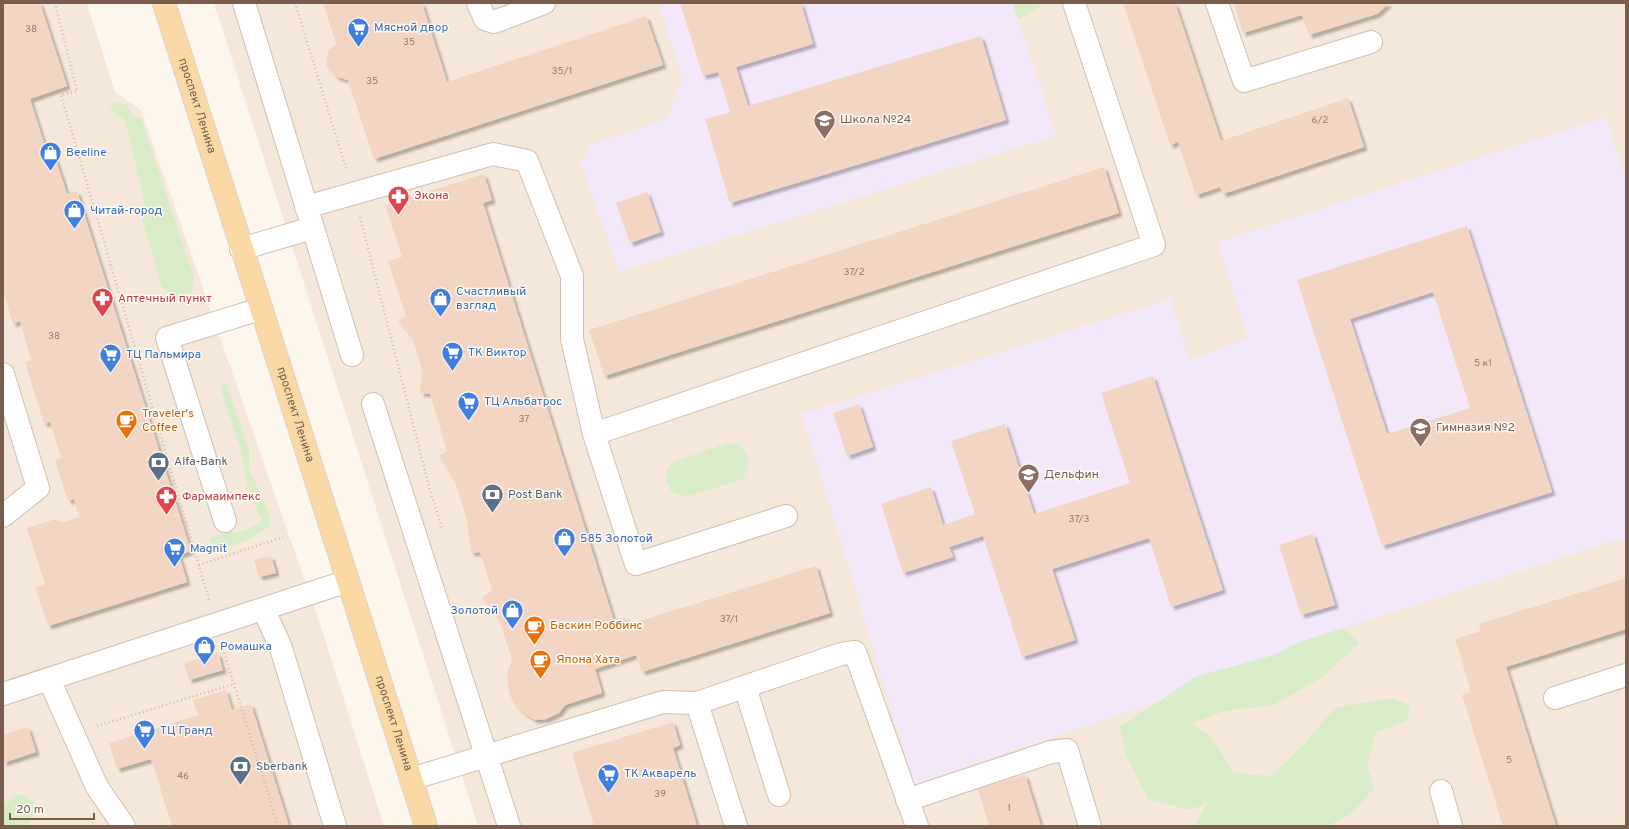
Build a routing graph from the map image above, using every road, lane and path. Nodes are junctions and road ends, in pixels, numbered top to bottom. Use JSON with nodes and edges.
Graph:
{"nodes":[{"id":1,"x":55,"y":3,"type":"edge"},
{"id":2,"x":164,"y":3,"type":"edge"},
{"id":3,"x":244,"y":3,"type":"edge"},
{"id":4,"x":295,"y":3,"type":"edge"},
{"id":5,"x":478,"y":3,"type":"edge"},
{"id":6,"x":544,"y":3,"type":"edge"},
{"id":7,"x":1074,"y":3,"type":"edge"},
{"id":8,"x":1218,"y":3,"type":"edge"},
{"id":9,"x":1371,"y":42,"type":"dead end"},
{"id":10,"x":353,"y":192,"type":"junction"},
{"id":11,"x":306,"y":207,"type":"junction"},
{"id":12,"x":312,"y":228,"type":"junction"},
{"id":13,"x":241,"y":249,"type":"junction"},
{"id":14,"x":260,"y":309,"type":"junction"},
{"id":15,"x":352,"y":355,"type":"dead end"},
{"id":16,"x":3,"y":374,"type":"edge"},
{"id":17,"x":373,"y":404,"type":"dead end"},
{"id":18,"x":594,"y":434,"type":"junction"},
{"id":19,"x":3,"y":516,"type":"edge"},
{"id":20,"x":786,"y":516,"type":"dead end"},
{"id":21,"x":225,"y":521,"type":"dead end"},
{"id":22,"x":444,"y":535,"type":"dead end"},
{"id":23,"x":283,"y":537,"type":"dead end"},
{"id":24,"x":199,"y":565,"type":"junction"},
{"id":25,"x":348,"y":581,"type":"junction"},
{"id":26,"x":264,"y":610,"type":"junction"},
{"id":27,"x":216,"y":625,"type":"junction"},
{"id":28,"x":1626,"y":675,"type":"edge"},
{"id":29,"x":48,"y":679,"type":"junction"},
{"id":30,"x":234,"y":684,"type":"junction"},
{"id":31,"x":5,"y":687,"type":"edge"},
{"id":32,"x":746,"y":687,"type":"junction"},
{"id":33,"x":1555,"y":698,"type":"dead end"},
{"id":34,"x":697,"y":703,"type":"junction"},
{"id":35,"x":73,"y":734,"type":"junction"},
{"id":36,"x":486,"y":756,"type":"junction"},
{"id":37,"x":411,"y":779,"type":"junction"},
{"id":38,"x":1441,"y":791,"type":"dead end"},
{"id":39,"x":779,"y":795,"type":"dead end"},
{"id":40,"x":907,"y":800,"type":"junction"},
{"id":41,"x":124,"y":826,"type":"edge"},
{"id":42,"x":278,"y":826,"type":"edge"},
{"id":43,"x":334,"y":826,"type":"edge"},
{"id":44,"x":426,"y":826,"type":"edge"},
{"id":45,"x":509,"y":826,"type":"edge"},
{"id":46,"x":736,"y":826,"type":"edge"},
{"id":47,"x":917,"y":826,"type":"edge"},
{"id":48,"x":1090,"y":826,"type":"edge"},
{"id":49,"x":1452,"y":826,"type":"edge"}],
"edges":[{"from":1,"to":24,"type":"path"},
{"from":2,"to":13,"type":"main road","name":"проспект Ленина"},
{"from":3,"to":11,"type":"lane"},
{"from":4,"to":10,"type":"path"},
{"from":5,"to":6,"type":"lane"},
{"from":7,"to":18,"type":"lane"},
{"from":8,"to":9,"type":"lane"},
{"from":10,"to":11,"type":"lane"},
{"from":10,"to":18,"type":"lane"},
{"from":10,"to":22,"type":"path"},
{"from":11,"to":12,"type":"lane"},
{"from":12,"to":13,"type":"lane"},
{"from":12,"to":15,"type":"lane"},
{"from":13,"to":14,"type":"main road","name":"проспект Ленина"},
{"from":14,"to":21,"type":"lane"},
{"from":14,"to":25,"type":"main road","name":"проспект Ленина"},
{"from":16,"to":19,"type":"lane"},
{"from":17,"to":36,"type":"lane"},
{"from":18,"to":20,"type":"lane"},
{"from":23,"to":24,"type":"path"},
{"from":24,"to":27,"type":"path"},
{"from":25,"to":26,"type":"lane"},
{"from":25,"to":37,"type":"main road","name":"проспект Ленина"},
{"from":26,"to":27,"type":"lane"},
{"from":26,"to":43,"type":"lane"},
{"from":27,"to":29,"type":"lane"},
{"from":27,"to":30,"type":"path"},
{"from":28,"to":33,"type":"lane"},
{"from":29,"to":31,"type":"lane"},
{"from":29,"to":35,"type":"lane"},
{"from":30,"to":35,"type":"path"},
{"from":30,"to":42,"type":"path"},
{"from":32,"to":34,"type":"lane"},
{"from":32,"to":39,"type":"lane"},
{"from":32,"to":40,"type":"lane"},
{"from":34,"to":36,"type":"lane"},
{"from":34,"to":46,"type":"lane"},
{"from":35,"to":41,"type":"lane"},
{"from":36,"to":37,"type":"lane"},
{"from":36,"to":45,"type":"lane"},
{"from":37,"to":44,"type":"main road","name":"проспект Ленина"},
{"from":38,"to":49,"type":"lane"},
{"from":40,"to":47,"type":"lane"},
{"from":40,"to":48,"type":"lane"}]}
